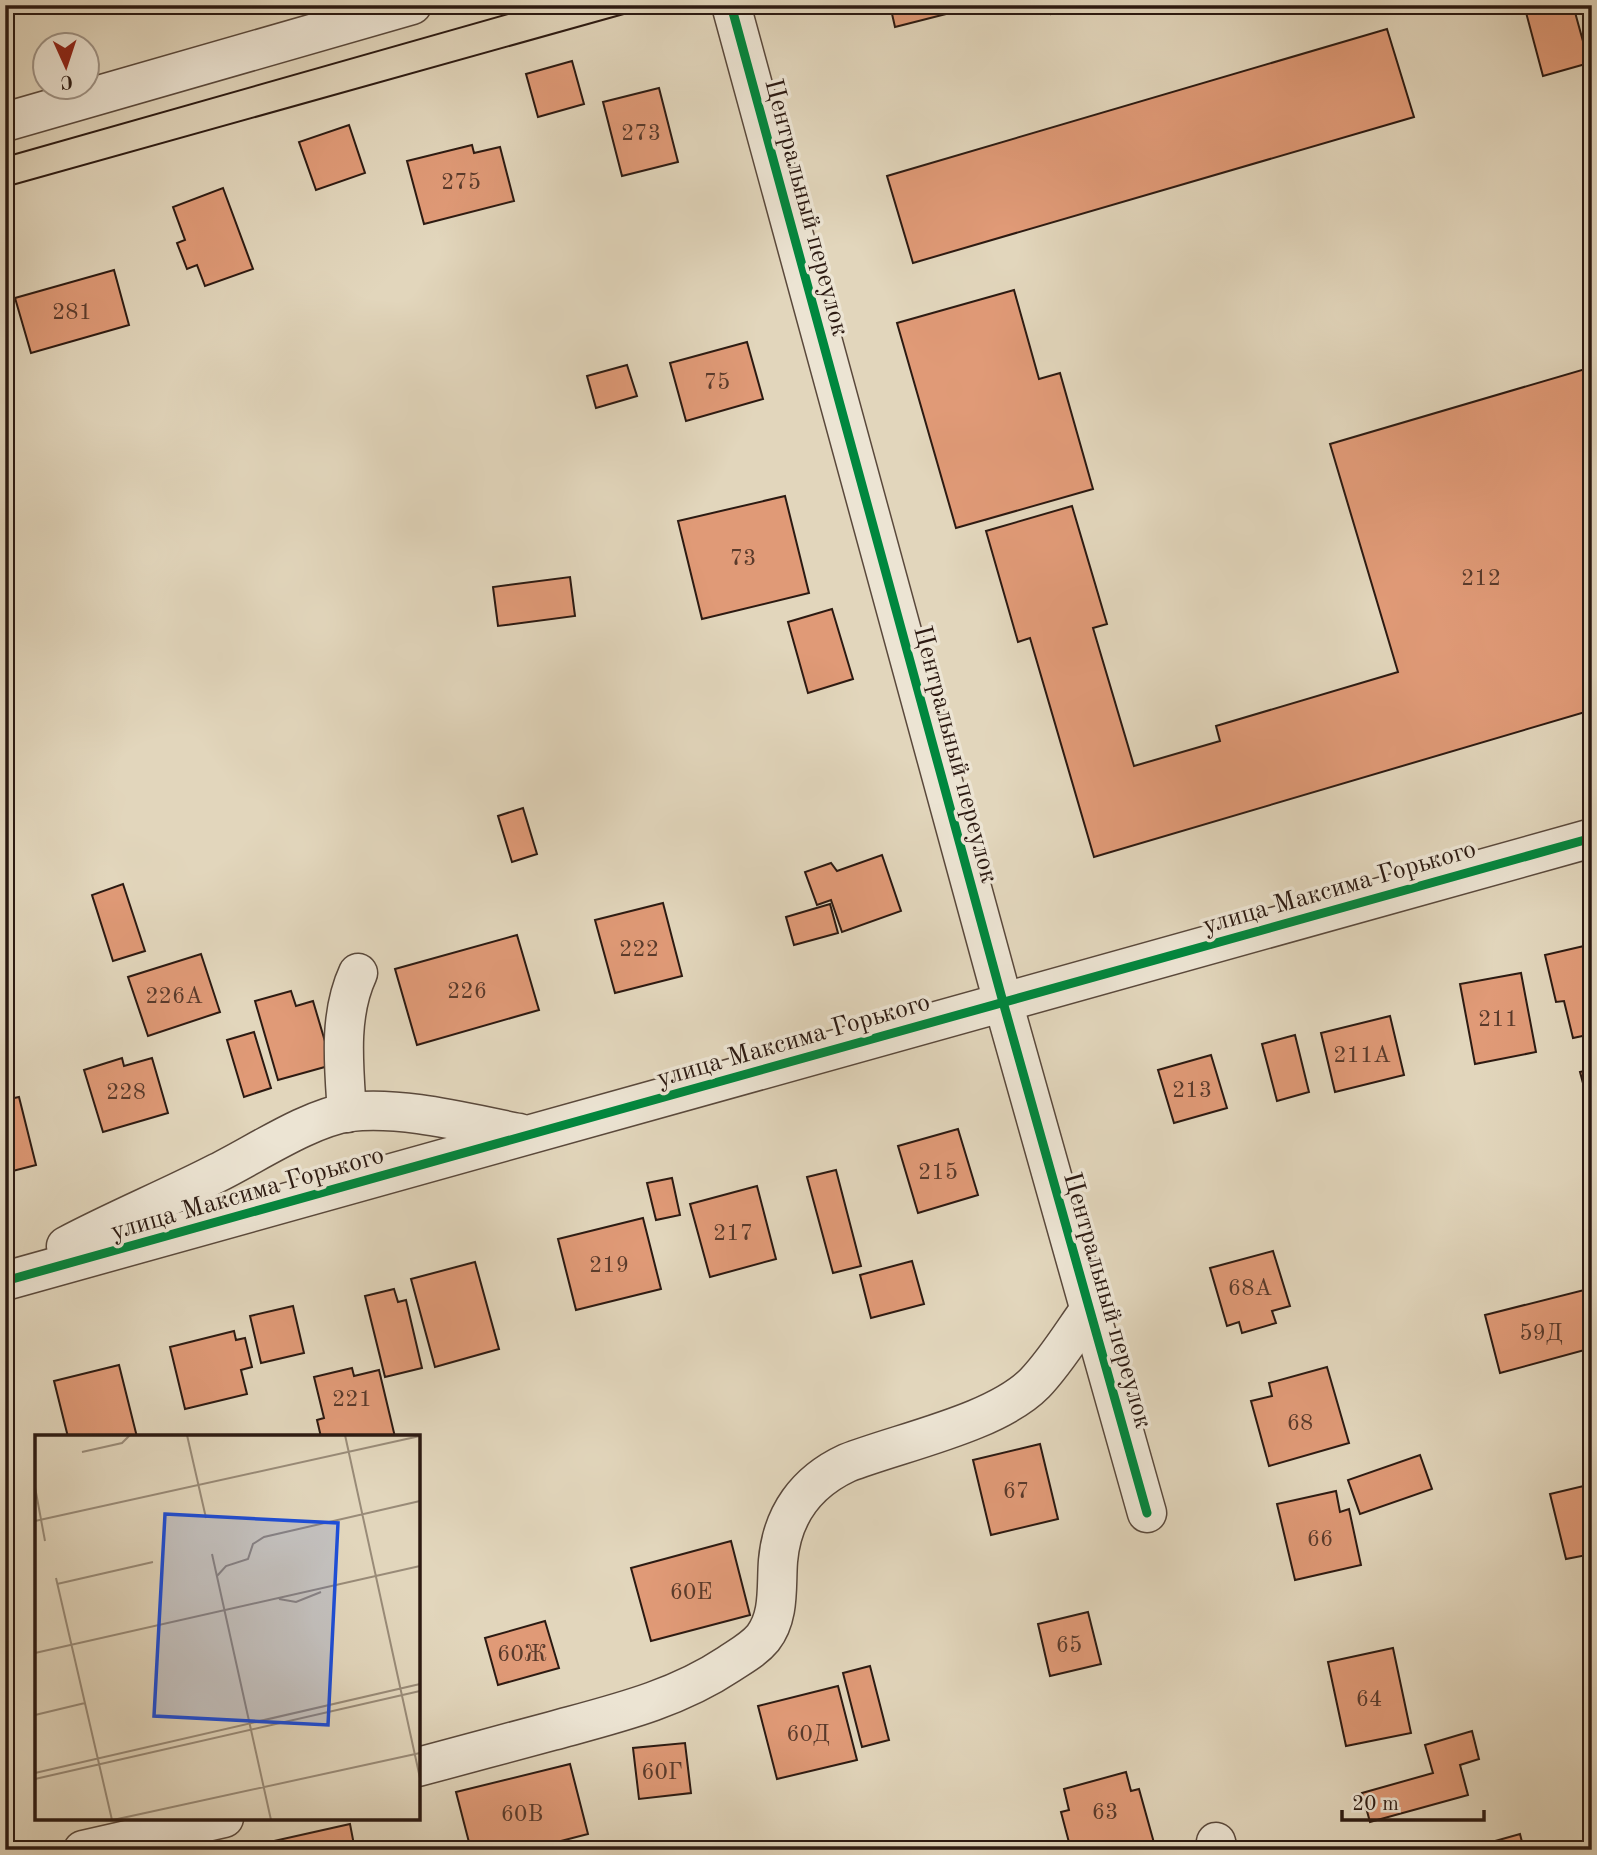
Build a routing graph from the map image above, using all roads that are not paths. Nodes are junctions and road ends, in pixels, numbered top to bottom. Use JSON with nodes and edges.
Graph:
{"nodes":[{"id":1,"x":412,"y":5,"type":"edge"},
{"id":2,"x":731,"y":5,"type":"edge"},
{"id":3,"x":5,"y":122,"type":"edge"},
{"id":4,"x":1592,"y":838,"type":"edge"},
{"id":5,"x":358,"y":973,"type":"dead end"},
{"id":6,"x":1003,"y":1002,"type":"junction"},
{"id":7,"x":347,"y":1113,"type":"junction"},
{"id":8,"x":528,"y":1135,"type":"junction"},
{"id":9,"x":5,"y":1280,"type":"edge"},
{"id":10,"x":1090,"y":1309,"type":"junction"},
{"id":11,"x":1147,"y":1513,"type":"dead end"},
{"id":12,"x":420,"y":1766,"type":"edge"},
{"id":13,"x":215,"y":1820,"type":"edge"},
{"id":14,"x":82,"y":1850,"type":"edge"}],
"edges":[{"from":1,"to":3,"type":"street"},
{"from":2,"to":6,"type":"street","name":"Центральный переулок"},
{"from":4,"to":6,"type":"street","name":"улица Максима Горького"},
{"from":5,"to":7,"type":"street"},
{"from":6,"to":8,"type":"street","name":"улица Максима Горького"},
{"from":6,"to":10,"type":"street","name":"Центральный переулок"},
{"from":7,"to":8,"type":"street"},
{"from":7,"to":9,"type":"street"},
{"from":8,"to":9,"type":"street","name":"улица Максима Горького"},
{"from":10,"to":11,"type":"street","name":"Центральный переулок"},
{"from":10,"to":12,"type":"street"},
{"from":13,"to":14,"type":"street"}]}
